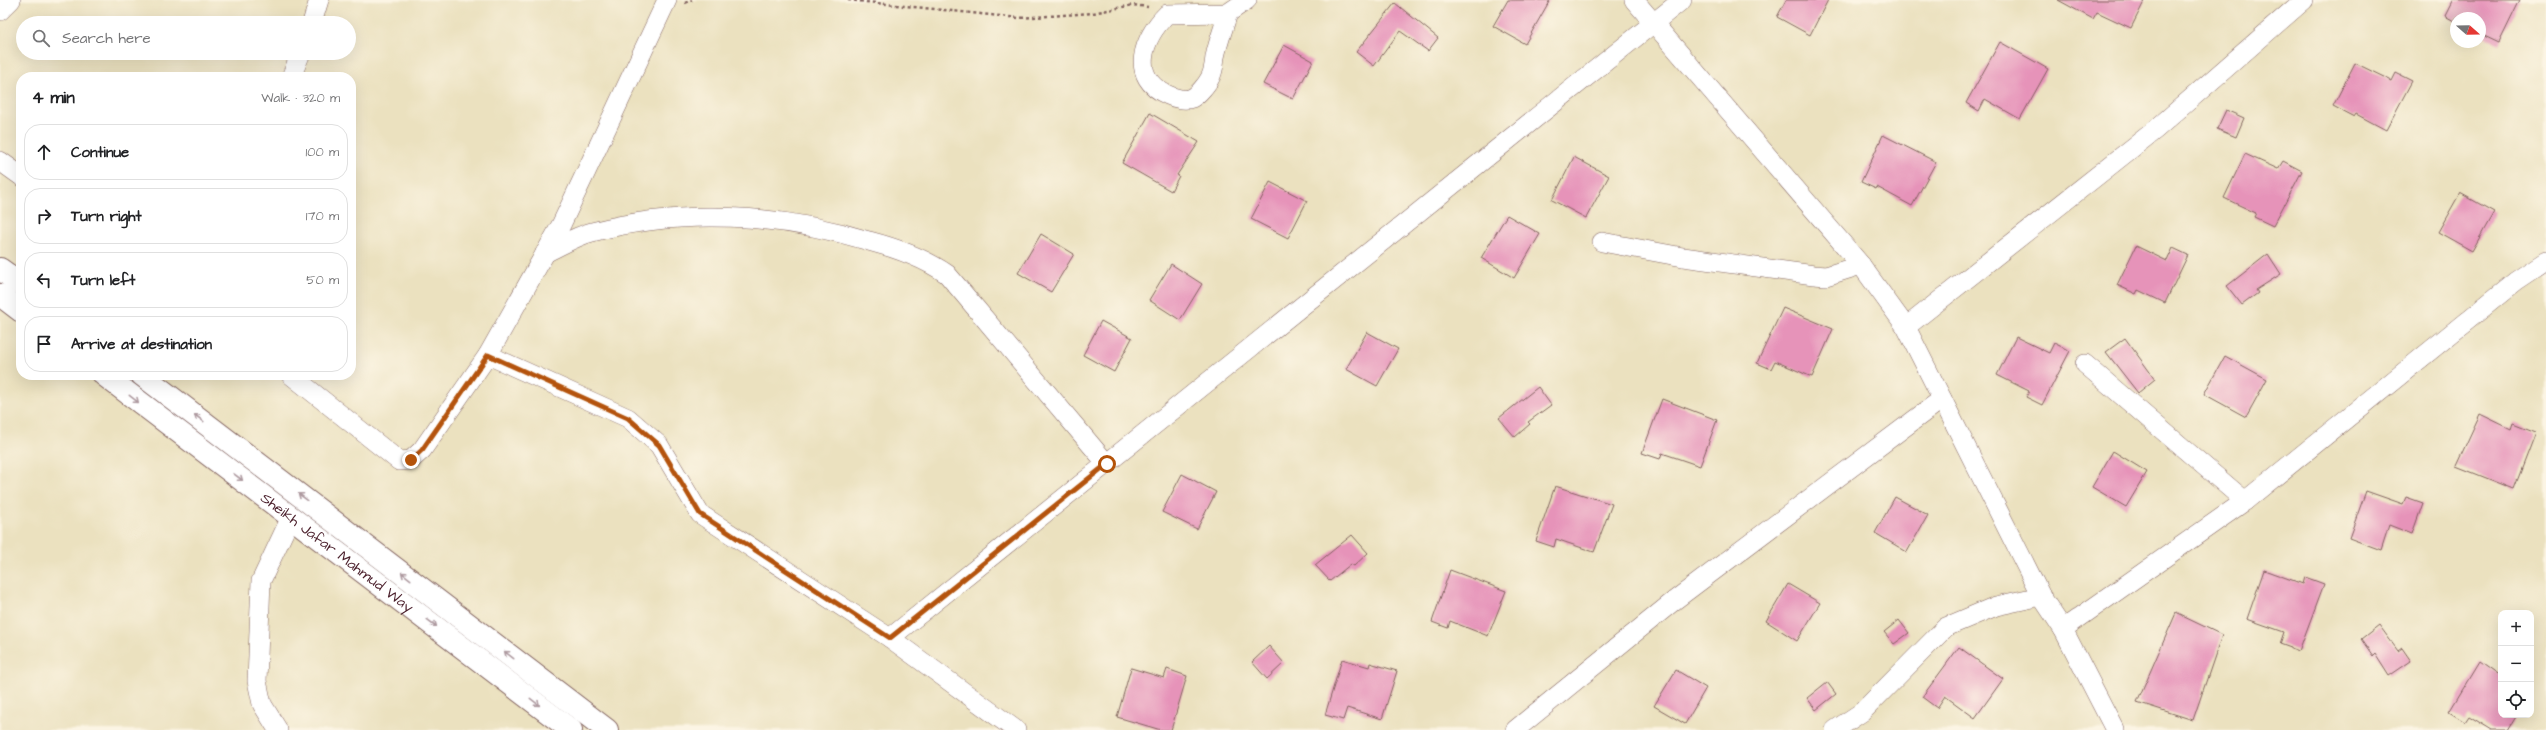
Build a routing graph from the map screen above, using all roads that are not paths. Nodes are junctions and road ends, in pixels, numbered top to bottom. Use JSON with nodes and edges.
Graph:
{"nodes":[{"id":1,"x":11,"y":0,"type":"edge"},
{"id":2,"x":319,"y":0,"type":"edge"},
{"id":3,"x":667,"y":0,"type":"edge"},
{"id":4,"x":1247,"y":0,"type":"edge"},
{"id":5,"x":1634,"y":0,"type":"edge"},
{"id":6,"x":1682,"y":0,"type":"edge"},
{"id":7,"x":2304,"y":0,"type":"edge"},
{"id":8,"x":0,"y":11,"type":"edge"},
{"id":9,"x":1228,"y":13,"type":"junction"},
{"id":10,"x":314,"y":16,"type":"edge"},
{"id":11,"x":1653,"y":23,"type":"junction"},
{"id":12,"x":298,"y":60,"type":"edge"},
{"id":13,"x":293,"y":72,"type":"edge"},
{"id":14,"x":0,"y":161,"type":"edge"},
{"id":15,"x":16,"y":172,"type":"edge"},
{"id":16,"x":1602,"y":242,"type":"dead end"},
{"id":17,"x":545,"y":253,"type":"junction"},
{"id":18,"x":2546,"y":261,"type":"edge"},
{"id":19,"x":1861,"y":265,"type":"junction"},
{"id":20,"x":0,"y":269,"type":"edge"},
{"id":21,"x":16,"y":280,"type":"edge"},
{"id":22,"x":0,"y":295,"type":"edge"},
{"id":23,"x":16,"y":307,"type":"edge"},
{"id":24,"x":1906,"y":327,"type":"junction"},
{"id":25,"x":488,"y":355,"type":"junction"},
{"id":26,"x":2085,"y":364,"type":"dead end"},
{"id":27,"x":111,"y":380,"type":"edge"},
{"id":28,"x":149,"y":380,"type":"edge"},
{"id":29,"x":297,"y":380,"type":"edge"},
{"id":30,"x":1942,"y":399,"type":"junction"},
{"id":31,"x":1107,"y":464,"type":"junction"},
{"id":32,"x":2245,"y":502,"type":"junction"},
{"id":33,"x":291,"y":517,"type":"junction"},
{"id":34,"x":2041,"y":596,"type":"junction"},
{"id":35,"x":2063,"y":629,"type":"junction"},
{"id":36,"x":890,"y":638,"type":"junction"},
{"id":37,"x":274,"y":729,"type":"edge"},
{"id":38,"x":2112,"y":729,"type":"edge"},
{"id":39,"x":571,"y":730,"type":"edge"},
{"id":40,"x":607,"y":730,"type":"edge"},
{"id":41,"x":1016,"y":730,"type":"edge"},
{"id":42,"x":1514,"y":730,"type":"edge"},
{"id":43,"x":1835,"y":730,"type":"edge"}],
"edges":[{"from":1,"to":8,"type":"street"},
{"from":2,"to":10,"type":"street"},
{"from":3,"to":17,"type":"street"},
{"from":4,"to":9,"type":"street"},
{"from":5,"to":11,"type":"street"},
{"from":6,"to":11,"type":"street"},
{"from":7,"to":24,"type":"street"},
{"from":9,"to":9,"type":"street"},
{"from":11,"to":19,"type":"street"},
{"from":11,"to":31,"type":"street"},
{"from":12,"to":13,"type":"street"},
{"from":14,"to":15,"type":"street"},
{"from":16,"to":19,"type":"street"},
{"from":17,"to":25,"type":"street"},
{"from":17,"to":31,"type":"street"},
{"from":18,"to":32,"type":"street"},
{"from":19,"to":24,"type":"street"},
{"from":20,"to":21,"type":"main road"},
{"from":22,"to":23,"type":"main road"},
{"from":24,"to":30,"type":"street"},
{"from":25,"to":29,"type":"street"},
{"from":25,"to":36,"type":"street"},
{"from":26,"to":32,"type":"street"},
{"from":27,"to":33,"type":"main road","name":"Sheikh Jafar Mahmud Way","one_way":true},
{"from":40,"to":28,"type":"main road","name":"Sheikh Jafar Mahmud Way","one_way":true},
{"from":30,"to":34,"type":"street"},
{"from":30,"to":42,"type":"street"},
{"from":31,"to":36,"type":"street"},
{"from":32,"to":35,"type":"street"},
{"from":33,"to":37,"type":"street"},
{"from":33,"to":39,"type":"main road","name":"Sheikh Jafar Mahmud Way","one_way":true},
{"from":34,"to":35,"type":"street"},
{"from":34,"to":43,"type":"street"},
{"from":35,"to":38,"type":"street"},
{"from":36,"to":41,"type":"street"}]}
